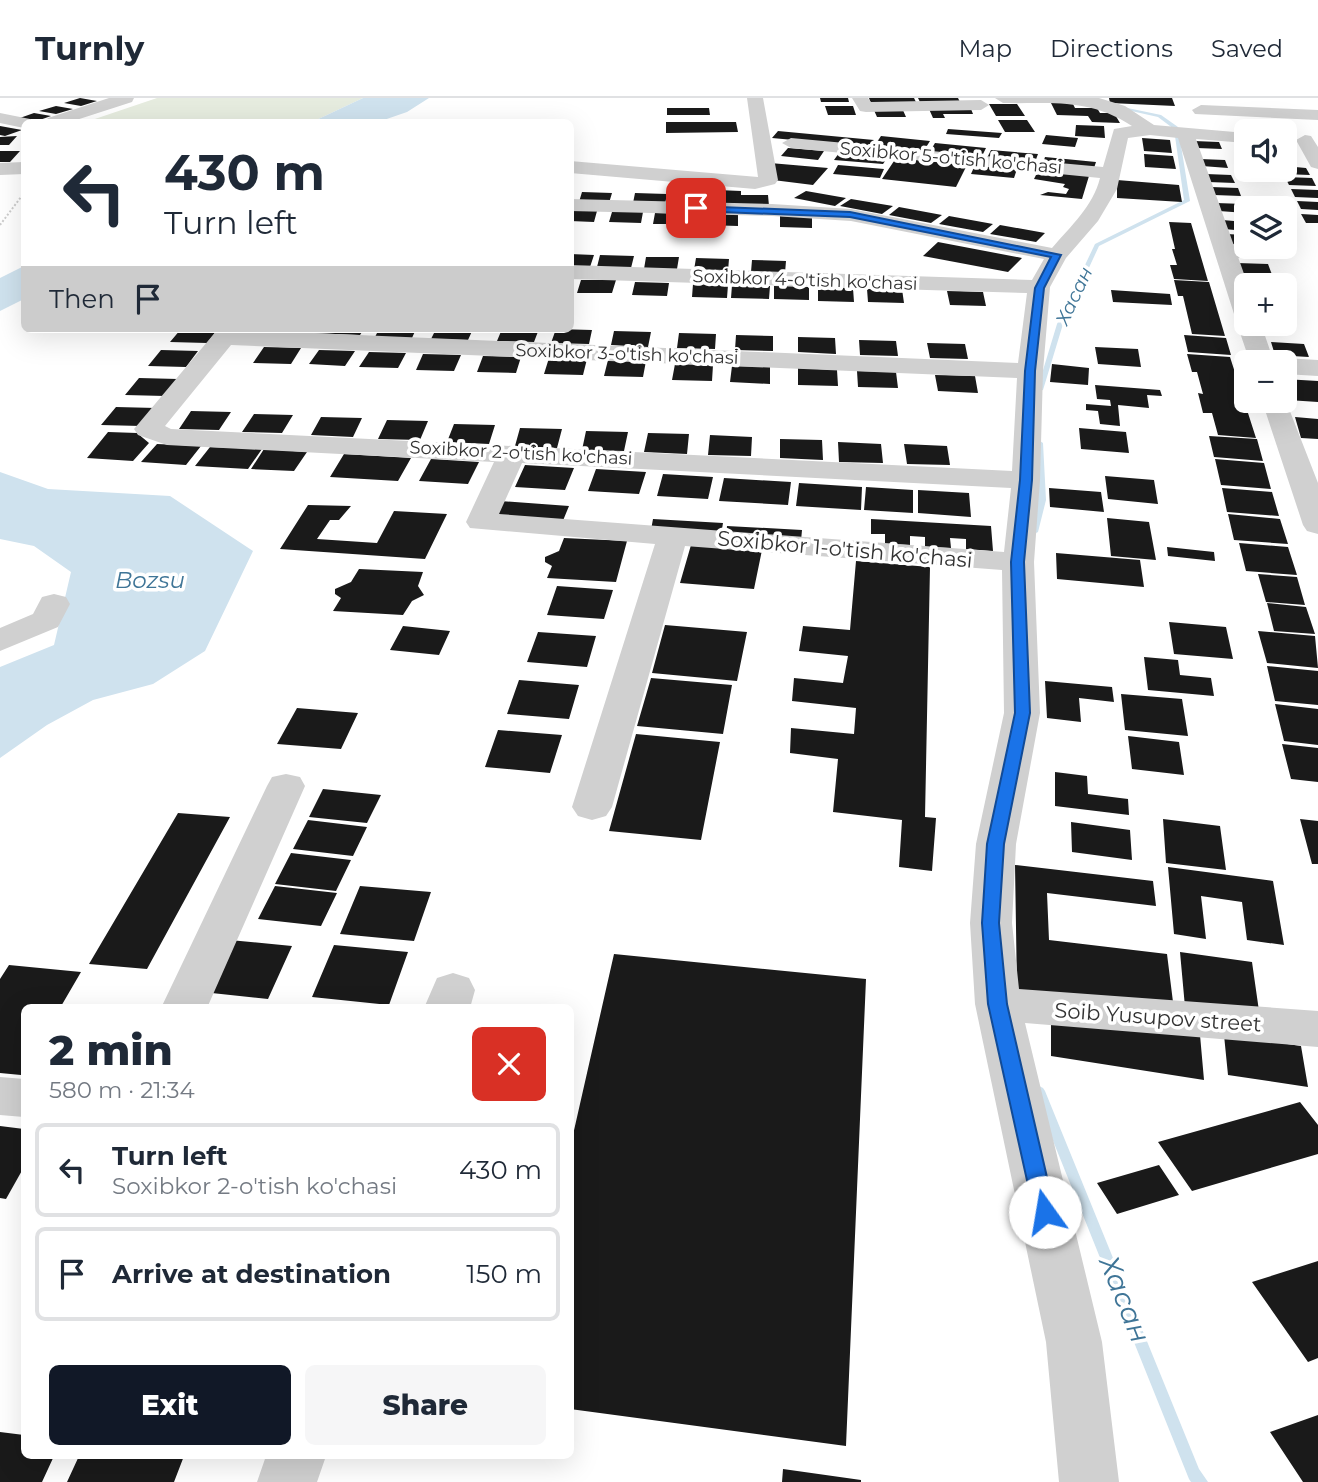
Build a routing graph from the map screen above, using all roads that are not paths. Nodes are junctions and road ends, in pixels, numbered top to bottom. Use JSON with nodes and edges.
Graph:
{"nodes":[{"id":1,"x":755,"y":98,"type":"edge"},
{"id":2,"x":860,"y":98,"type":"edge"},
{"id":3,"x":1003,"y":98,"type":"edge"},
{"id":4,"x":1086,"y":99,"type":"edge"},
{"id":5,"x":133,"y":100,"type":"edge"},
{"id":6,"x":983,"y":107,"type":"edge"},
{"id":7,"x":1318,"y":115,"type":"edge"},
{"id":8,"x":0,"y":118,"type":"edge"},
{"id":9,"x":65,"y":119,"type":"edge"},
{"id":10,"x":88,"y":119,"type":"edge"},
{"id":11,"x":21,"y":122,"type":"edge"},
{"id":12,"x":1172,"y":127,"type":"junction"},
{"id":13,"x":1234,"y":136,"type":"edge"},
{"id":14,"x":1312,"y":141,"type":"edge"},
{"id":15,"x":791,"y":143,"type":"dead end"},
{"id":16,"x":1318,"y":163,"type":"edge"},
{"id":17,"x":574,"y":167,"type":"edge"},
{"id":18,"x":21,"y":168,"type":"edge"},
{"id":19,"x":0,"y":169,"type":"edge"},
{"id":20,"x":1110,"y":173,"type":"junction"},
{"id":21,"x":574,"y":205,"type":"edge"},
{"id":22,"x":1048,"y":271,"type":"junction"},
{"id":23,"x":574,"y":272,"type":"edge"},
{"id":24,"x":1234,"y":284,"type":"edge"},
{"id":25,"x":227,"y":333,"type":"edge"},
{"id":26,"x":1297,"y":367,"type":"edge"},
{"id":27,"x":1318,"y":368,"type":"edge"},
{"id":28,"x":1030,"y":371,"type":"junction"},
{"id":29,"x":1279,"y":413,"type":"edge"},
{"id":30,"x":512,"y":453,"type":"junction"},
{"id":31,"x":1026,"y":480,"type":"junction"},
{"id":32,"x":1318,"y":525,"type":"edge"},
{"id":33,"x":673,"y":535,"type":"junction"},
{"id":34,"x":1018,"y":562,"type":"junction"},
{"id":35,"x":54,"y":604,"type":"dead end"},
{"id":36,"x":0,"y":641,"type":"edge"},
{"id":37,"x":286,"y":786,"type":"dead end"},
{"id":38,"x":592,"y":807,"type":"dead end"},
{"id":39,"x":186,"y":1004,"type":"edge"},
{"id":40,"x":998,"y":1004,"type":"junction"},
{"id":41,"x":1318,"y":1029,"type":"edge"},
{"id":42,"x":0,"y":1096,"type":"edge"},
{"id":43,"x":21,"y":1098,"type":"edge"},
{"id":44,"x":295,"y":1459,"type":"edge"},
{"id":45,"x":287,"y":1482,"type":"edge"},
{"id":46,"x":1089,"y":1482,"type":"edge"}],
"edges":[{"from":1,"to":17,"type":"street"},
{"from":2,"to":6,"type":"street"},
{"from":3,"to":4,"type":"street"},
{"from":4,"to":12,"type":"street"},
{"from":5,"to":9,"type":"street"},
{"from":5,"to":10,"type":"street"},
{"from":7,"to":12,"type":"street"},
{"from":8,"to":11,"type":"street"},
{"from":12,"to":13,"type":"street"},
{"from":12,"to":20,"type":"street"},
{"from":12,"to":24,"type":"street"},
{"from":14,"to":16,"type":"street"},
{"from":15,"to":20,"type":"street","name":"Soxibkor 5-o'tish ko'chasi"},
{"from":18,"to":19,"type":"street"},
{"from":20,"to":22,"type":"street"},
{"from":21,"to":22,"type":"street"},
{"from":22,"to":23,"type":"street","name":"Soxibkor 4-o'tish ko'chasi"},
{"from":22,"to":28,"type":"street"},
{"from":25,"to":28,"type":"street","name":"Soxibkor 3-o'tish ko'chasi"},
{"from":25,"to":30,"type":"street","name":"Soxibkor 2-o'tish ko'chasi"},
{"from":26,"to":27,"type":"street"},
{"from":28,"to":31,"type":"street"},
{"from":29,"to":32,"type":"street"},
{"from":30,"to":31,"type":"street","name":"Soxibkor 2-o'tish ko'chasi"},
{"from":30,"to":33,"type":"street","name":"Soxibkor 1-o'tish ko'chasi"},
{"from":31,"to":34,"type":"street"},
{"from":33,"to":34,"type":"street","name":"Soxibkor 1-o'tish ko'chasi"},
{"from":33,"to":38,"type":"street"},
{"from":34,"to":40,"type":"street"},
{"from":35,"to":36,"type":"street"},
{"from":37,"to":39,"type":"street"},
{"from":40,"to":41,"type":"street","name":"Soib Yusupov street"},
{"from":40,"to":46,"type":"street"},
{"from":42,"to":43,"type":"street"},
{"from":44,"to":45,"type":"street"}]}
